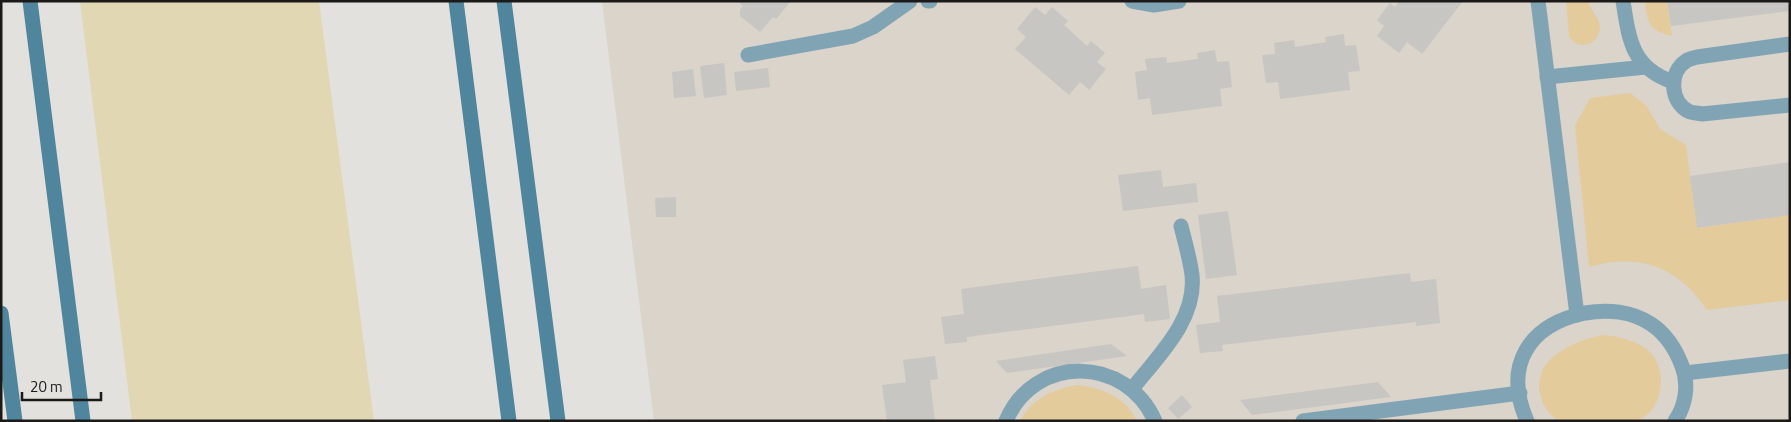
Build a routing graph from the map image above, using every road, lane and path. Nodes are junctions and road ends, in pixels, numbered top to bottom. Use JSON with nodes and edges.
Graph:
{"nodes":[{"id":1,"x":30,"y":1,"type":"edge"},
{"id":2,"x":456,"y":1,"type":"edge"},
{"id":3,"x":504,"y":1,"type":"edge"},
{"id":4,"x":910,"y":1,"type":"edge"},
{"id":5,"x":1132,"y":1,"type":"edge"},
{"id":6,"x":1179,"y":1,"type":"edge"},
{"id":7,"x":1538,"y":1,"type":"edge"},
{"id":8,"x":1623,"y":1,"type":"edge"},
{"id":9,"x":1790,"y":44,"type":"edge"},
{"id":10,"x":748,"y":55,"type":"dead end"},
{"id":11,"x":1646,"y":67,"type":"junction"},
{"id":12,"x":1547,"y":76,"type":"junction"},
{"id":13,"x":1673,"y":82,"type":"junction"},
{"id":14,"x":1790,"y":105,"type":"edge"},
{"id":15,"x":1181,"y":226,"type":"dead end"},
{"id":16,"x":1,"y":314,"type":"edge"},
{"id":17,"x":1577,"y":315,"type":"junction"},
{"id":18,"x":1790,"y":361,"type":"edge"},
{"id":19,"x":1685,"y":373,"type":"junction"},
{"id":20,"x":1132,"y":389,"type":"junction"},
{"id":21,"x":1520,"y":393,"type":"junction"},
{"id":22,"x":1679,"y":419,"type":"edge"},
{"id":23,"x":15,"y":421,"type":"edge"},
{"id":24,"x":83,"y":421,"type":"edge"},
{"id":25,"x":509,"y":421,"type":"edge"},
{"id":26,"x":558,"y":421,"type":"edge"},
{"id":27,"x":1006,"y":421,"type":"edge"},
{"id":28,"x":1155,"y":421,"type":"edge"},
{"id":29,"x":1303,"y":421,"type":"edge"},
{"id":30,"x":1527,"y":421,"type":"edge"}],
"edges":[{"from":1,"to":24,"type":"street"},
{"from":2,"to":25,"type":"street"},
{"from":3,"to":26,"type":"street"},
{"from":4,"to":10,"type":"street"},
{"from":5,"to":6,"type":"street"},
{"from":7,"to":12,"type":"street"},
{"from":8,"to":11,"type":"street"},
{"from":9,"to":13,"type":"street"},
{"from":11,"to":12,"type":"street"},
{"from":11,"to":13,"type":"street"},
{"from":12,"to":17,"type":"street"},
{"from":13,"to":14,"type":"street"},
{"from":15,"to":20,"type":"street"},
{"from":16,"to":23,"type":"street"},
{"from":17,"to":19,"type":"street"},
{"from":17,"to":21,"type":"street"},
{"from":18,"to":19,"type":"street"},
{"from":19,"to":22,"type":"street"},
{"from":20,"to":27,"type":"street"},
{"from":20,"to":28,"type":"street"},
{"from":21,"to":29,"type":"street"},
{"from":21,"to":30,"type":"street"}]}
